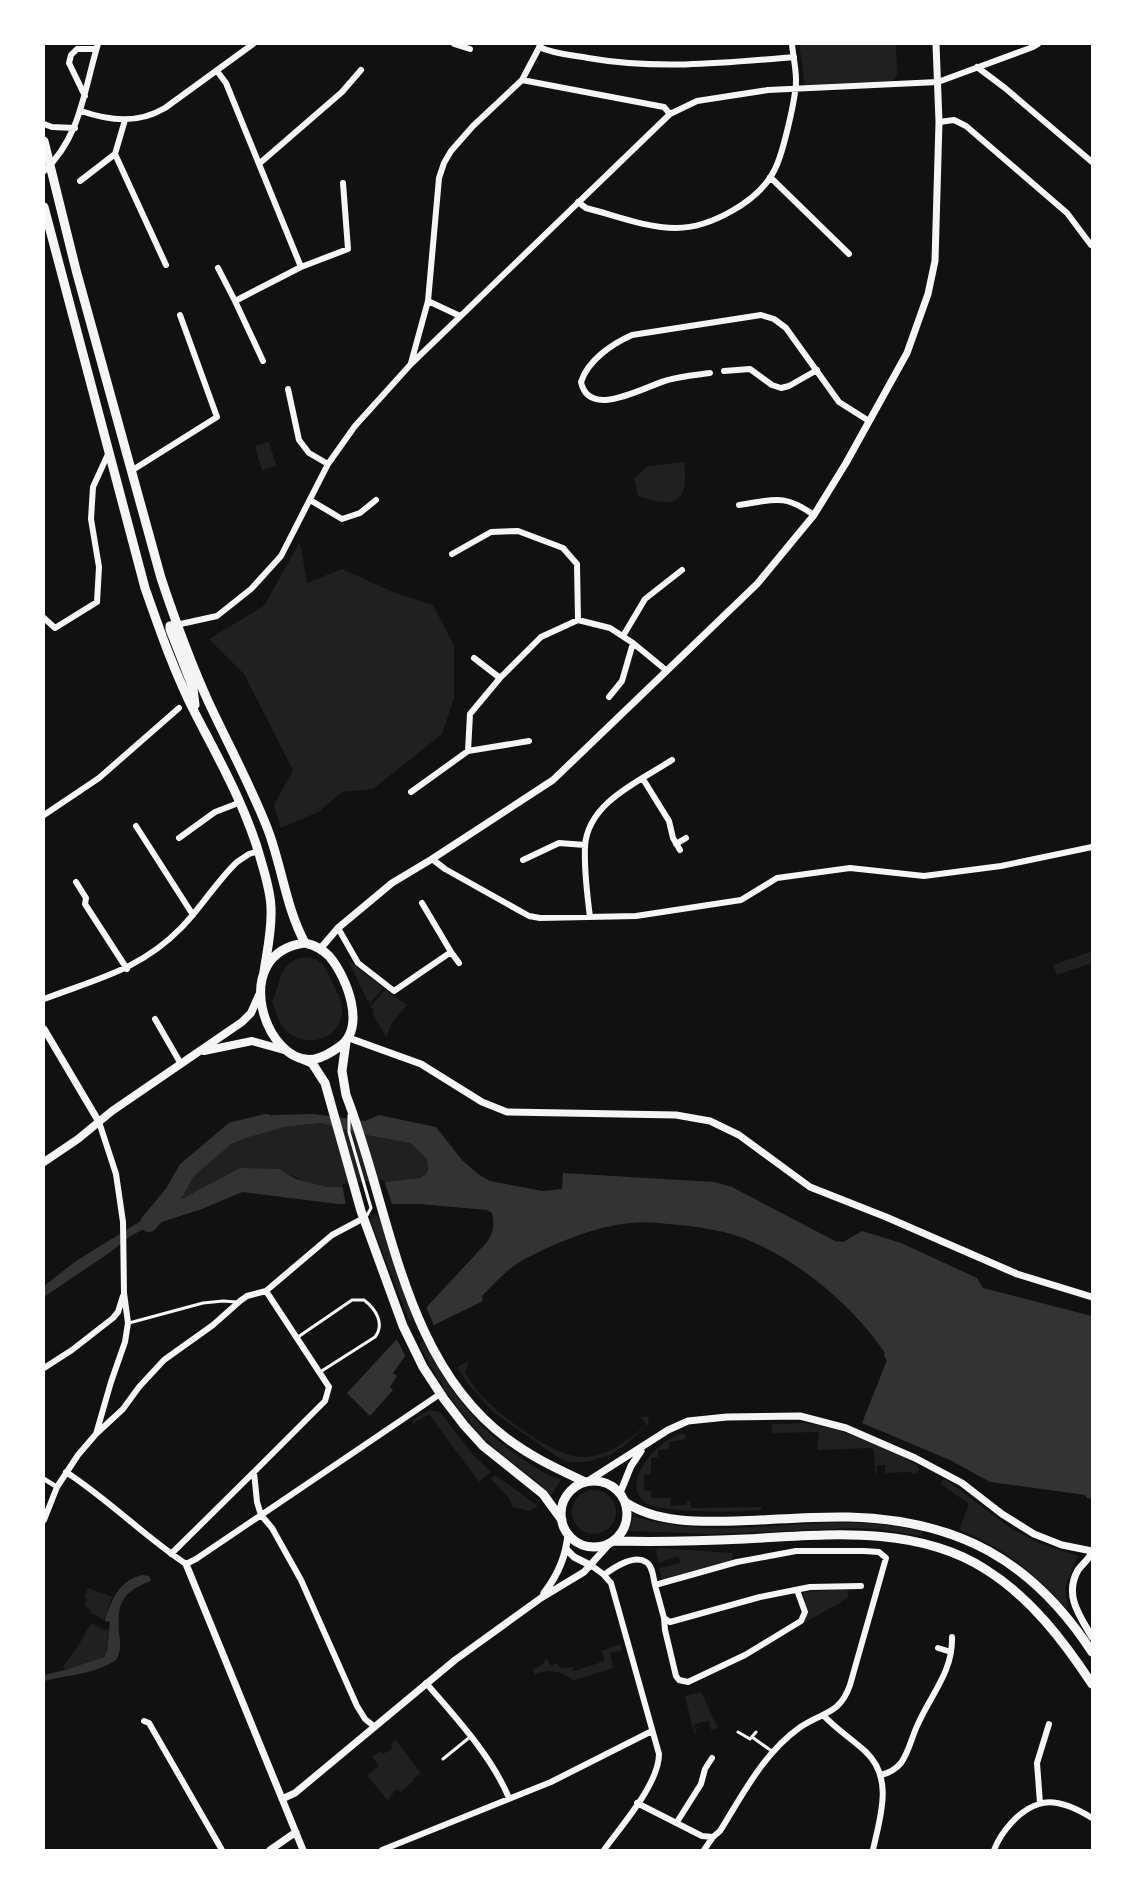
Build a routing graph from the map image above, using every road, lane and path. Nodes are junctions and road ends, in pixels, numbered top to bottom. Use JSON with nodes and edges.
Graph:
{"nodes":[{"id":1,"x":254,"y":44,"type":"edge"},
{"id":2,"x":454,"y":44,"type":"edge"},
{"id":3,"x":792,"y":44,"type":"edge"},
{"id":4,"x":936,"y":44,"type":"edge"},
{"id":5,"x":1038,"y":44,"type":"edge"},
{"id":6,"x":540,"y":45,"type":"edge"},
{"id":7,"x":97,"y":46,"type":"edge"},
{"id":8,"x":470,"y":49,"type":"dead end"},
{"id":9,"x":794,"y":57,"type":"junction"},
{"id":10,"x":977,"y":67,"type":"junction"},
{"id":11,"x":361,"y":70,"type":"dead end"},
{"id":12,"x":217,"y":71,"type":"junction"},
{"id":13,"x":522,"y":80,"type":"junction"},
{"id":14,"x":938,"y":82,"type":"junction"},
{"id":15,"x":795,"y":88,"type":"junction"},
{"id":16,"x":85,"y":96,"type":"junction"},
{"id":17,"x":81,"y":111,"type":"junction"},
{"id":18,"x":670,"y":114,"type":"junction"},
{"id":19,"x":125,"y":120,"type":"junction"},
{"id":20,"x":939,"y":122,"type":"junction"},
{"id":21,"x":44,"y":123,"type":"edge"},
{"id":22,"x":75,"y":128,"type":"junction"},
{"id":23,"x":44,"y":141,"type":"edge"},
{"id":24,"x":115,"y":154,"type":"junction"},
{"id":25,"x":1092,"y":162,"type":"edge"},
{"id":26,"x":260,"y":163,"type":"junction"},
{"id":27,"x":47,"y":168,"type":"edge"},
{"id":28,"x":770,"y":177,"type":"junction"},
{"id":29,"x":80,"y":182,"type":"dead end"},
{"id":30,"x":343,"y":183,"type":"dead end"},
{"id":31,"x":578,"y":202,"type":"junction"},
{"id":32,"x":44,"y":207,"type":"edge"},
{"id":33,"x":1091,"y":245,"type":"edge"},
{"id":34,"x":849,"y":254,"type":"dead end"},
{"id":35,"x":166,"y":265,"type":"dead end"},
{"id":36,"x":301,"y":267,"type":"junction"},
{"id":37,"x":218,"y":268,"type":"dead end"},
{"id":38,"x":235,"y":301,"type":"junction"},
{"id":39,"x":428,"y":301,"type":"junction"},
{"id":40,"x":180,"y":315,"type":"dead end"},
{"id":41,"x":460,"y":316,"type":"junction"},
{"id":42,"x":263,"y":361,"type":"dead end"},
{"id":43,"x":411,"y":364,"type":"junction"},
{"id":44,"x":817,"y":370,"type":"junction"},
{"id":45,"x":724,"y":371,"type":"dead end"},
{"id":46,"x":710,"y":373,"type":"dead end"},
{"id":47,"x":288,"y":389,"type":"dead end"},
{"id":48,"x":869,"y":421,"type":"junction"},
{"id":49,"x":109,"y":451,"type":"junction"},
{"id":50,"x":328,"y":464,"type":"junction"},
{"id":51,"x":131,"y":471,"type":"junction"},
{"id":52,"x":310,"y":500,"type":"junction"},
{"id":53,"x":376,"y":500,"type":"dead end"},
{"id":54,"x":739,"y":505,"type":"dead end"},
{"id":55,"x":814,"y":515,"type":"junction"},
{"id":56,"x":452,"y":554,"type":"dead end"},
{"id":57,"x":682,"y":570,"type":"dead end"},
{"id":58,"x":44,"y":618,"type":"edge"},
{"id":59,"x":578,"y":620,"type":"junction"},
{"id":60,"x":176,"y":625,"type":"junction"},
{"id":61,"x":623,"y":636,"type":"junction"},
{"id":62,"x":633,"y":643,"type":"junction"},
{"id":63,"x":474,"y":658,"type":"dead end"},
{"id":64,"x":667,"y":671,"type":"junction"},
{"id":65,"x":500,"y":678,"type":"junction"},
{"id":66,"x":609,"y":697,"type":"dead end"},
{"id":67,"x":179,"y":708,"type":"dead end"},
{"id":68,"x":195,"y":714,"type":"junction"},
{"id":69,"x":529,"y":741,"type":"dead end"},
{"id":70,"x":468,"y":751,"type":"junction"},
{"id":71,"x":672,"y":760,"type":"dead end"},
{"id":72,"x":643,"y":778,"type":"junction"},
{"id":73,"x":411,"y":792,"type":"dead end"},
{"id":74,"x":241,"y":802,"type":"junction"},
{"id":75,"x":44,"y":815,"type":"edge"},
{"id":76,"x":136,"y":826,"type":"dead end"},
{"id":77,"x":179,"y":838,"type":"dead end"},
{"id":78,"x":686,"y":838,"type":"dead end"},
{"id":79,"x":585,"y":845,"type":"junction"},
{"id":80,"x":1092,"y":847,"type":"edge"},
{"id":81,"x":259,"y":851,"type":"junction"},
{"id":82,"x":432,"y":859,"type":"junction"},
{"id":83,"x":523,"y":860,"type":"dead end"},
{"id":84,"x":76,"y":882,"type":"dead end"},
{"id":85,"x":422,"y":903,"type":"dead end"},
{"id":86,"x":193,"y":915,"type":"junction"},
{"id":87,"x":590,"y":917,"type":"junction"},
{"id":88,"x":338,"y":928,"type":"junction"},
{"id":89,"x":305,"y":943,"type":"junction"},
{"id":90,"x":320,"y":948,"type":"junction"},
{"id":91,"x":451,"y":952,"type":"junction"},
{"id":92,"x":459,"y":963,"type":"dead end"},
{"id":93,"x":127,"y":969,"type":"junction"},
{"id":94,"x":264,"y":972,"type":"junction"},
{"id":95,"x":259,"y":996,"type":"junction"},
{"id":96,"x":44,"y":999,"type":"edge"},
{"id":97,"x":155,"y":1019,"type":"dead end"},
{"id":98,"x":44,"y":1029,"type":"edge"},
{"id":99,"x":348,"y":1040,"type":"junction"},
{"id":100,"x":284,"y":1050,"type":"junction"},
{"id":101,"x":200,"y":1052,"type":"junction"},
{"id":102,"x":300,"y":1058,"type":"junction"},
{"id":103,"x":181,"y":1064,"type":"junction"},
{"id":104,"x":347,"y":1099,"type":"junction"},
{"id":105,"x":99,"y":1122,"type":"junction"},
{"id":106,"x":44,"y":1162,"type":"edge"},
{"id":107,"x":363,"y":1214,"type":"junction"},
{"id":108,"x":266,"y":1291,"type":"junction"},
{"id":109,"x":124,"y":1293,"type":"junction"},
{"id":110,"x":1092,"y":1297,"type":"edge"},
{"id":111,"x":238,"y":1302,"type":"junction"},
{"id":112,"x":128,"y":1323,"type":"junction"},
{"id":113,"x":297,"y":1338,"type":"junction"},
{"id":114,"x":44,"y":1368,"type":"edge"},
{"id":115,"x":320,"y":1372,"type":"junction"},
{"id":116,"x":440,"y":1394,"type":"junction"},
{"id":117,"x":96,"y":1434,"type":"junction"},
{"id":118,"x":647,"y":1444,"type":"junction"},
{"id":119,"x":66,"y":1472,"type":"junction"},
{"id":120,"x":254,"y":1472,"type":"junction"},
{"id":121,"x":44,"y":1479,"type":"edge"},
{"id":122,"x":586,"y":1481,"type":"junction"},
{"id":123,"x":57,"y":1487,"type":"junction"},
{"id":124,"x":623,"y":1498,"type":"junction"},
{"id":125,"x":261,"y":1515,"type":"junction"},
{"id":126,"x":44,"y":1520,"type":"edge"},
{"id":127,"x":562,"y":1520,"type":"junction"},
{"id":128,"x":568,"y":1534,"type":"junction"},
{"id":129,"x":612,"y":1542,"type":"junction"},
{"id":130,"x":567,"y":1550,"type":"junction"},
{"id":131,"x":1092,"y":1551,"type":"edge"},
{"id":132,"x":171,"y":1554,"type":"junction"},
{"id":133,"x":186,"y":1564,"type":"junction"},
{"id":134,"x":592,"y":1566,"type":"junction"},
{"id":135,"x":604,"y":1575,"type":"junction"},
{"id":136,"x":655,"y":1585,"type":"junction"},
{"id":137,"x":861,"y":1586,"type":"dead end"},
{"id":138,"x":797,"y":1590,"type":"junction"},
{"id":139,"x":541,"y":1598,"type":"junction"},
{"id":140,"x":664,"y":1618,"type":"junction"},
{"id":141,"x":1092,"y":1636,"type":"edge"},
{"id":142,"x":952,"y":1637,"type":"dead end"},
{"id":143,"x":938,"y":1648,"type":"dead end"},
{"id":144,"x":951,"y":1652,"type":"junction"},
{"id":145,"x":1092,"y":1652,"type":"edge"},
{"id":146,"x":426,"y":1683,"type":"junction"},
{"id":147,"x":1092,"y":1684,"type":"edge"},
{"id":148,"x":823,"y":1715,"type":"junction"},
{"id":149,"x":144,"y":1721,"type":"dead end"},
{"id":150,"x":1049,"y":1724,"type":"dead end"},
{"id":151,"x":375,"y":1727,"type":"junction"},
{"id":152,"x":652,"y":1731,"type":"junction"},
{"id":153,"x":738,"y":1732,"type":"dead end"},
{"id":154,"x":756,"y":1732,"type":"dead end"},
{"id":155,"x":471,"y":1737,"type":"junction"},
{"id":156,"x":752,"y":1737,"type":"junction"},
{"id":157,"x":773,"y":1752,"type":"junction"},
{"id":158,"x":712,"y":1758,"type":"dead end"},
{"id":159,"x":443,"y":1759,"type":"dead end"},
{"id":160,"x":881,"y":1775,"type":"junction"},
{"id":161,"x":509,"y":1798,"type":"junction"},
{"id":162,"x":282,"y":1799,"type":"junction"},
{"id":163,"x":637,"y":1803,"type":"junction"},
{"id":164,"x":1040,"y":1803,"type":"junction"},
{"id":165,"x":1092,"y":1818,"type":"edge"},
{"id":166,"x":677,"y":1822,"type":"junction"},
{"id":167,"x":296,"y":1832,"type":"junction"},
{"id":168,"x":713,"y":1837,"type":"junction"},
{"id":169,"x":399,"y":1847,"type":"edge"},
{"id":170,"x":222,"y":1851,"type":"edge"},
{"id":171,"x":270,"y":1851,"type":"edge"},
{"id":172,"x":303,"y":1851,"type":"edge"},
{"id":173,"x":382,"y":1851,"type":"edge"},
{"id":174,"x":604,"y":1851,"type":"edge"},
{"id":175,"x":704,"y":1851,"type":"edge"},
{"id":176,"x":873,"y":1851,"type":"edge"},
{"id":177,"x":994,"y":1851,"type":"edge"}],
"edges":[{"from":1,"to":12,"type":"street"},
{"from":2,"to":8,"type":"street"},
{"from":3,"to":9,"type":"street"},
{"from":4,"to":14,"type":"street"},
{"from":5,"to":10,"type":"street"},
{"from":6,"to":9,"type":"street"},
{"from":6,"to":13,"type":"street"},
{"from":7,"to":16,"type":"street"},
{"from":7,"to":16,"type":"street"},
{"from":9,"to":15,"type":"street"},
{"from":10,"to":14,"type":"street"},
{"from":10,"to":25,"type":"street"},
{"from":11,"to":26,"type":"street"},
{"from":12,"to":19,"type":"street"},
{"from":12,"to":26,"type":"street"},
{"from":13,"to":18,"type":"street"},
{"from":13,"to":39,"type":"street"},
{"from":14,"to":15,"type":"street"},
{"from":14,"to":20,"type":"street"},
{"from":15,"to":18,"type":"street"},
{"from":15,"to":28,"type":"street"},
{"from":16,"to":17,"type":"street"},
{"from":17,"to":19,"type":"street"},
{"from":17,"to":22,"type":"street"},
{"from":18,"to":31,"type":"street"},
{"from":19,"to":24,"type":"street"},
{"from":20,"to":33,"type":"street"},
{"from":20,"to":48,"type":"street"},
{"from":21,"to":22,"type":"street"},
{"from":22,"to":27,"type":"street"},
{"from":23,"to":27,"type":"highway"},
{"from":24,"to":29,"type":"street"},
{"from":24,"to":35,"type":"street"},
{"from":26,"to":36,"type":"street"},
{"from":27,"to":51,"type":"highway"},
{"from":28,"to":31,"type":"street"},
{"from":28,"to":34,"type":"street"},
{"from":30,"to":36,"type":"street"},
{"from":31,"to":41,"type":"street"},
{"from":32,"to":49,"type":"highway"},
{"from":36,"to":38,"type":"street"},
{"from":37,"to":38,"type":"street"},
{"from":38,"to":42,"type":"street"},
{"from":39,"to":41,"type":"street"},
{"from":39,"to":43,"type":"street"},
{"from":40,"to":51,"type":"street"},
{"from":41,"to":43,"type":"street"},
{"from":43,"to":50,"type":"street"},
{"from":44,"to":45,"type":"street"},
{"from":44,"to":46,"type":"street"},
{"from":44,"to":48,"type":"street"},
{"from":47,"to":50,"type":"street"},
{"from":48,"to":55,"type":"street"},
{"from":49,"to":58,"type":"street"},
{"from":49,"to":68,"type":"highway"},
{"from":50,"to":52,"type":"street"},
{"from":51,"to":60,"type":"highway"},
{"from":52,"to":53,"type":"street"},
{"from":52,"to":60,"type":"street"},
{"from":54,"to":55,"type":"street"},
{"from":55,"to":64,"type":"street"},
{"from":56,"to":59,"type":"street"},
{"from":57,"to":61,"type":"street"},
{"from":59,"to":61,"type":"street"},
{"from":59,"to":65,"type":"street"},
{"from":60,"to":68,"type":"highway"},
{"from":60,"to":89,"type":"highway"},
{"from":61,"to":62,"type":"street"},
{"from":62,"to":64,"type":"street"},
{"from":62,"to":66,"type":"street"},
{"from":63,"to":65,"type":"street"},
{"from":64,"to":82,"type":"street"},
{"from":65,"to":70,"type":"street"},
{"from":67,"to":75,"type":"street"},
{"from":68,"to":74,"type":"highway"},
{"from":69,"to":70,"type":"street"},
{"from":70,"to":73,"type":"street"},
{"from":71,"to":72,"type":"street"},
{"from":72,"to":78,"type":"street"},
{"from":72,"to":79,"type":"street"},
{"from":74,"to":77,"type":"street"},
{"from":74,"to":81,"type":"highway"},
{"from":76,"to":86,"type":"street"},
{"from":79,"to":83,"type":"street"},
{"from":79,"to":87,"type":"street"},
{"from":80,"to":87,"type":"street"},
{"from":81,"to":86,"type":"street"},
{"from":81,"to":94,"type":"highway"},
{"from":82,"to":87,"type":"street"},
{"from":82,"to":88,"type":"street"},
{"from":84,"to":93,"type":"street"},
{"from":85,"to":91,"type":"street"},
{"from":86,"to":93,"type":"street"},
{"from":88,"to":90,"type":"street"},
{"from":88,"to":91,"type":"street"},
{"from":89,"to":90,"type":"highway"},
{"from":89,"to":94,"type":"highway"},
{"from":90,"to":99,"type":"highway"},
{"from":91,"to":92,"type":"street"},
{"from":93,"to":96,"type":"street"},
{"from":94,"to":95,"type":"highway"},
{"from":95,"to":100,"type":"highway"},
{"from":95,"to":101,"type":"main road"},
{"from":97,"to":103,"type":"street"},
{"from":98,"to":105,"type":"street"},
{"from":99,"to":102,"type":"highway"},
{"from":99,"to":104,"type":"highway"},
{"from":99,"to":110,"type":"street"},
{"from":100,"to":101,"type":"main road"},
{"from":100,"to":102,"type":"highway"},
{"from":101,"to":103,"type":"main road"},
{"from":102,"to":107,"type":"highway"},
{"from":103,"to":105,"type":"main road"},
{"from":104,"to":107,"type":"lane"},
{"from":104,"to":122,"type":"highway"},
{"from":105,"to":106,"type":"main road"},
{"from":105,"to":109,"type":"street"},
{"from":107,"to":108,"type":"street"},
{"from":107,"to":116,"type":"highway"},
{"from":108,"to":111,"type":"street"},
{"from":108,"to":113,"type":"street"},
{"from":109,"to":112,"type":"street"},
{"from":109,"to":114,"type":"street"},
{"from":111,"to":112,"type":"lane"},
{"from":111,"to":117,"type":"street"},
{"from":112,"to":117,"type":"street"},
{"from":113,"to":115,"type":"street"},
{"from":113,"to":115,"type":"lane"},
{"from":115,"to":120,"type":"street"},
{"from":116,"to":125,"type":"street"},
{"from":116,"to":127,"type":"highway"},
{"from":117,"to":119,"type":"street"},
{"from":118,"to":122,"type":"street"},
{"from":118,"to":124,"type":"street"},
{"from":118,"to":131,"type":"street"},
{"from":119,"to":123,"type":"street"},
{"from":119,"to":132,"type":"street"},
{"from":120,"to":125,"type":"street"},
{"from":120,"to":132,"type":"street"},
{"from":121,"to":123,"type":"street"},
{"from":122,"to":124,"type":"highway"},
{"from":122,"to":127,"type":"highway"},
{"from":123,"to":126,"type":"street"},
{"from":124,"to":129,"type":"highway"},
{"from":124,"to":145,"type":"highway"},
{"from":125,"to":133,"type":"street"},
{"from":125,"to":151,"type":"street"},
{"from":127,"to":128,"type":"highway"},
{"from":128,"to":129,"type":"highway"},
{"from":128,"to":130,"type":"street"},
{"from":129,"to":134,"type":"street"},
{"from":129,"to":147,"type":"highway"},
{"from":130,"to":134,"type":"street"},
{"from":130,"to":139,"type":"street"},
{"from":131,"to":141,"type":"street"},
{"from":132,"to":133,"type":"street"},
{"from":133,"to":162,"type":"street"},
{"from":134,"to":135,"type":"street"},
{"from":134,"to":139,"type":"street"},
{"from":135,"to":136,"type":"street"},
{"from":135,"to":152,"type":"street"},
{"from":136,"to":140,"type":"street"},
{"from":136,"to":148,"type":"street"},
{"from":137,"to":138,"type":"street"},
{"from":138,"to":140,"type":"street"},
{"from":138,"to":140,"type":"street"},
{"from":139,"to":146,"type":"street"},
{"from":142,"to":144,"type":"street"},
{"from":143,"to":144,"type":"street"},
{"from":144,"to":160,"type":"street"},
{"from":146,"to":151,"type":"street"},
{"from":146,"to":155,"type":"street"},
{"from":148,"to":157,"type":"street"},
{"from":148,"to":160,"type":"street"},
{"from":149,"to":170,"type":"street"},
{"from":150,"to":164,"type":"street"},
{"from":151,"to":162,"type":"street"},
{"from":152,"to":161,"type":"street"},
{"from":152,"to":163,"type":"street"},
{"from":153,"to":156,"type":"lane"},
{"from":154,"to":156,"type":"lane"},
{"from":155,"to":159,"type":"lane"},
{"from":155,"to":161,"type":"street"},
{"from":156,"to":157,"type":"lane"},
{"from":157,"to":168,"type":"street"},
{"from":158,"to":166,"type":"street"},
{"from":160,"to":176,"type":"street"},
{"from":161,"to":169,"type":"street"},
{"from":162,"to":167,"type":"street"},
{"from":163,"to":166,"type":"street"},
{"from":163,"to":174,"type":"street"},
{"from":164,"to":165,"type":"street"},
{"from":164,"to":177,"type":"street"},
{"from":166,"to":168,"type":"street"},
{"from":167,"to":171,"type":"street"},
{"from":167,"to":172,"type":"street"},
{"from":168,"to":175,"type":"street"},
{"from":169,"to":173,"type":"street"}]}
